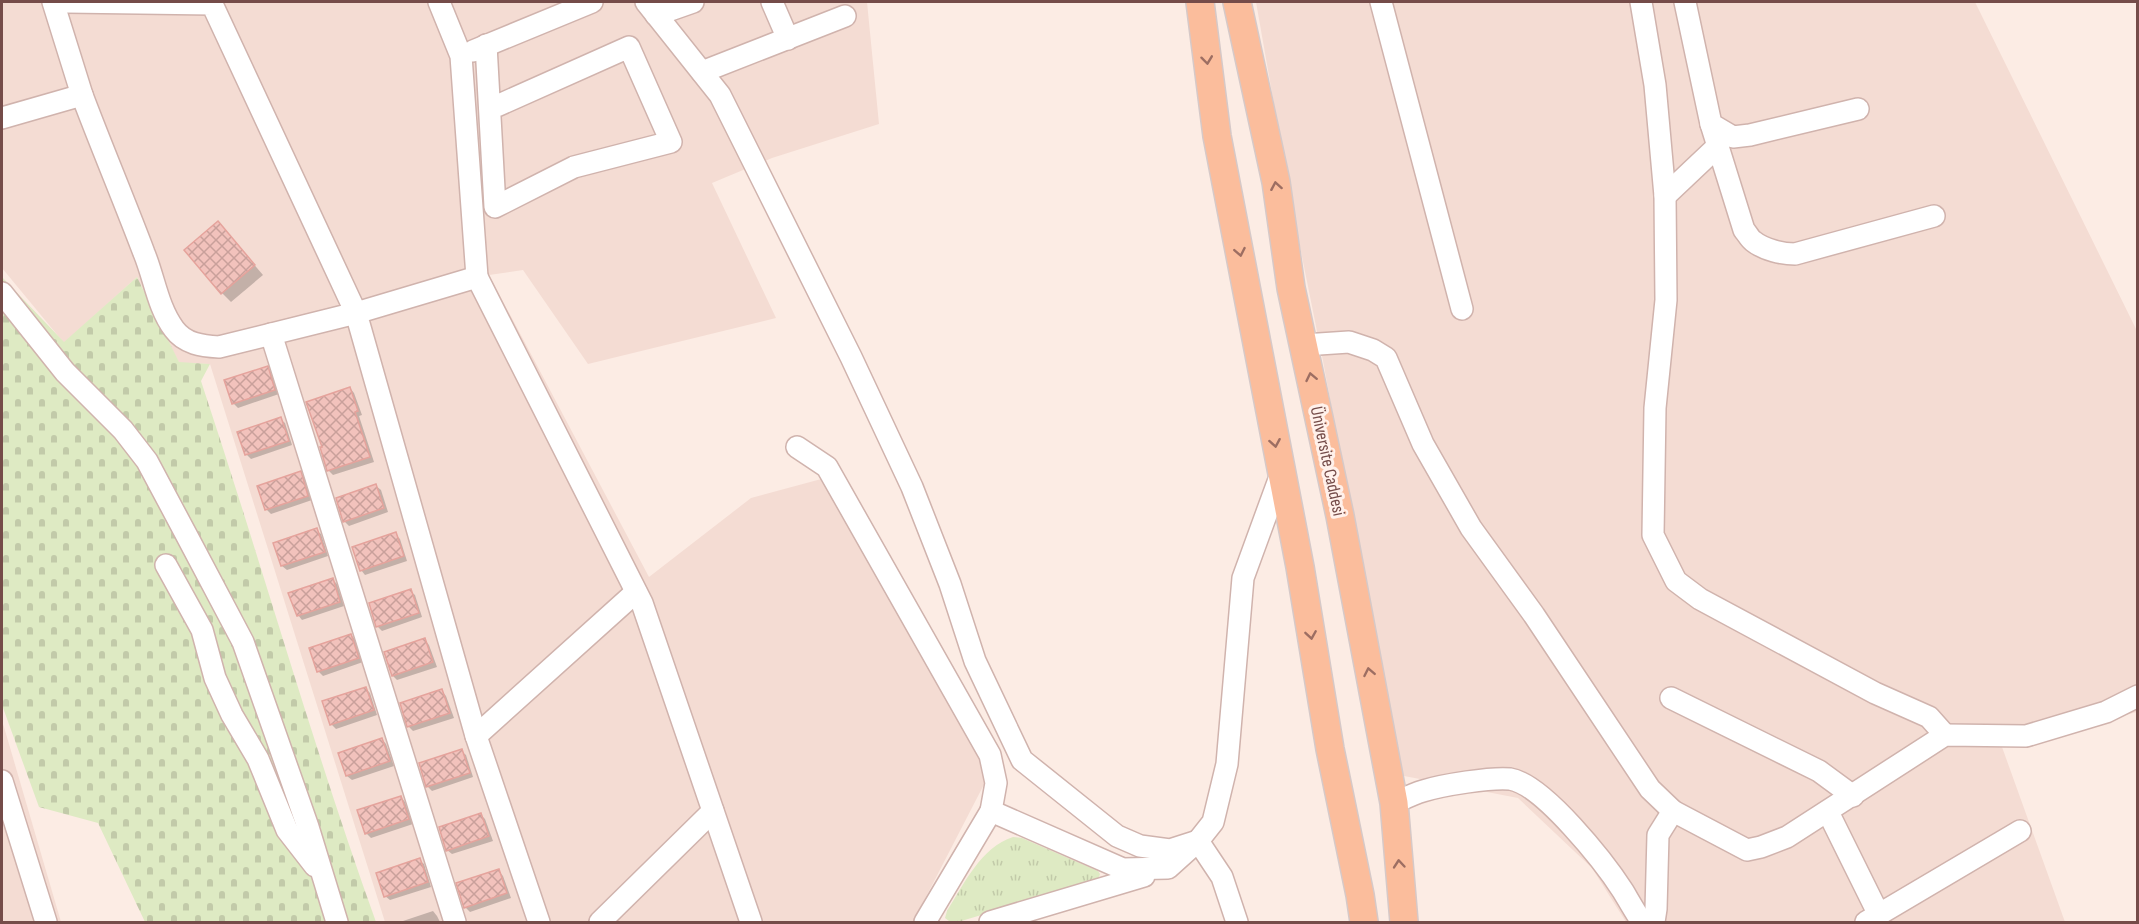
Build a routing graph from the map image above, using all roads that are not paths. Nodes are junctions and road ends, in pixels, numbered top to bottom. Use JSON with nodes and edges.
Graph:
{"nodes":[{"id":1,"x":53,"y":2,"type":"edge"},
{"id":2,"x":66,"y":2,"type":"edge"},
{"id":3,"x":439,"y":2,"type":"edge"},
{"id":4,"x":592,"y":2,"type":"edge"},
{"id":5,"x":693,"y":2,"type":"edge"},
{"id":6,"x":772,"y":2,"type":"edge"},
{"id":7,"x":1200,"y":2,"type":"edge"},
{"id":8,"x":1241,"y":2,"type":"edge"},
{"id":9,"x":1381,"y":2,"type":"edge"},
{"id":10,"x":1641,"y":2,"type":"edge"},
{"id":11,"x":1685,"y":2,"type":"edge"},
{"id":12,"x":218,"y":3,"type":"edge"},
{"id":13,"x":651,"y":8,"type":"edge"},
{"id":14,"x":845,"y":16,"type":"dead end"},
{"id":15,"x":788,"y":39,"type":"junction"},
{"id":16,"x":486,"y":45,"type":"junction"},
{"id":17,"x":461,"y":56,"type":"junction"},
{"id":18,"x":702,"y":72,"type":"junction"},
{"id":19,"x":82,"y":95,"type":"junction"},
{"id":20,"x":490,"y":109,"type":"junction"},
{"id":21,"x":1858,"y":109,"type":"dead end"},
{"id":22,"x":2,"y":118,"type":"edge"},
{"id":23,"x":1711,"y":124,"type":"junction"},
{"id":24,"x":1719,"y":146,"type":"junction"},
{"id":25,"x":1665,"y":196,"type":"junction"},
{"id":26,"x":1934,"y":216,"type":"dead end"},
{"id":27,"x":477,"y":277,"type":"junction"},
{"id":28,"x":2,"y":293,"type":"edge"},
{"id":29,"x":1462,"y":309,"type":"dead end"},
{"id":30,"x":349,"y":315,"type":"junction"},
{"id":31,"x":271,"y":334,"type":"junction"},
{"id":32,"x":1304,"y":345,"type":"junction"},
{"id":33,"x":797,"y":447,"type":"dead end"},
{"id":34,"x":1281,"y":474,"type":"junction"},
{"id":35,"x":166,"y":565,"type":"dead end"},
{"id":36,"x":636,"y":592,"type":"junction"},
{"id":37,"x":2138,"y":696,"type":"edge"},
{"id":38,"x":1671,"y":698,"type":"dead end"},
{"id":39,"x":1946,"y":735,"type":"junction"},
{"id":40,"x":476,"y":736,"type":"junction"},
{"id":41,"x":2,"y":781,"type":"edge"},
{"id":42,"x":1853,"y":796,"type":"junction"},
{"id":43,"x":1394,"y":803,"type":"junction"},
{"id":44,"x":713,"y":811,"type":"junction"},
{"id":45,"x":991,"y":811,"type":"junction"},
{"id":46,"x":1673,"y":811,"type":"junction"},
{"id":47,"x":1828,"y":812,"type":"junction"},
{"id":48,"x":2020,"y":831,"type":"dead end"},
{"id":49,"x":9,"y":832,"type":"edge"},
{"id":50,"x":1198,"y":841,"type":"junction"},
{"id":51,"x":1168,"y":868,"type":"junction"},
{"id":52,"x":323,"y":876,"type":"junction"},
{"id":53,"x":1873,"y":919,"type":"edge"},
{"id":54,"x":46,"y":922,"type":"edge"},
{"id":55,"x":337,"y":922,"type":"edge"},
{"id":56,"x":455,"y":922,"type":"edge"},
{"id":57,"x":539,"y":922,"type":"edge"},
{"id":58,"x":600,"y":922,"type":"edge"},
{"id":59,"x":751,"y":922,"type":"edge"},
{"id":60,"x":925,"y":922,"type":"edge"},
{"id":61,"x":990,"y":922,"type":"edge"},
{"id":62,"x":1237,"y":922,"type":"edge"},
{"id":63,"x":1364,"y":922,"type":"edge"},
{"id":64,"x":1404,"y":922,"type":"edge"},
{"id":65,"x":1642,"y":922,"type":"edge"},
{"id":66,"x":1654,"y":922,"type":"edge"}],
"edges":[{"from":1,"to":19,"type":"street"},
{"from":2,"to":12,"type":"street"},
{"from":3,"to":17,"type":"street"},
{"from":4,"to":16,"type":"street"},
{"from":5,"to":13,"type":"street"},
{"from":6,"to":15,"type":"street"},
{"from":7,"to":34,"type":"main road","one_way":true},
{"from":32,"to":8,"type":"main road","name":"Üniversite Caddesi","one_way":true},
{"from":9,"to":29,"type":"street"},
{"from":10,"to":25,"type":"street"},
{"from":11,"to":23,"type":"street"},
{"from":12,"to":30,"type":"street"},
{"from":13,"to":18,"type":"street"},
{"from":14,"to":15,"type":"street"},
{"from":15,"to":18,"type":"street"},
{"from":16,"to":17,"type":"street"},
{"from":16,"to":20,"type":"street"},
{"from":17,"to":27,"type":"street"},
{"from":18,"to":50,"type":"street"},
{"from":19,"to":22,"type":"street"},
{"from":19,"to":31,"type":"street"},
{"from":20,"to":20,"type":"street"},
{"from":21,"to":23,"type":"street"},
{"from":23,"to":24,"type":"street"},
{"from":24,"to":25,"type":"street"},
{"from":24,"to":26,"type":"street"},
{"from":25,"to":39,"type":"street"},
{"from":27,"to":30,"type":"street"},
{"from":27,"to":36,"type":"street"},
{"from":28,"to":52,"type":"street"},
{"from":30,"to":31,"type":"street"},
{"from":30,"to":40,"type":"street"},
{"from":31,"to":56,"type":"street"},
{"from":43,"to":32,"type":"main road","name":"Üniversite Caddesi","one_way":true},
{"from":32,"to":46,"type":"street"},
{"from":33,"to":45,"type":"street"},
{"from":34,"to":50,"type":"street"},
{"from":34,"to":63,"type":"main road","one_way":true},
{"from":35,"to":52,"type":"street"},
{"from":36,"to":40,"type":"street"},
{"from":36,"to":44,"type":"street"},
{"from":37,"to":39,"type":"street"},
{"from":38,"to":42,"type":"street"},
{"from":39,"to":42,"type":"street"},
{"from":40,"to":57,"type":"street"},
{"from":41,"to":49,"type":"street"},
{"from":42,"to":47,"type":"street"},
{"from":64,"to":43,"type":"main road","name":"Üniversite Caddesi","one_way":true},
{"from":43,"to":65,"type":"street"},
{"from":44,"to":58,"type":"street"},
{"from":44,"to":59,"type":"street"},
{"from":45,"to":51,"type":"street"},
{"from":45,"to":60,"type":"street"},
{"from":46,"to":47,"type":"street"},
{"from":46,"to":66,"type":"street"},
{"from":47,"to":53,"type":"street"},
{"from":48,"to":53,"type":"street"},
{"from":49,"to":54,"type":"street"},
{"from":50,"to":51,"type":"street"},
{"from":50,"to":62,"type":"street"},
{"from":51,"to":61,"type":"street"},
{"from":52,"to":55,"type":"street"}]}
